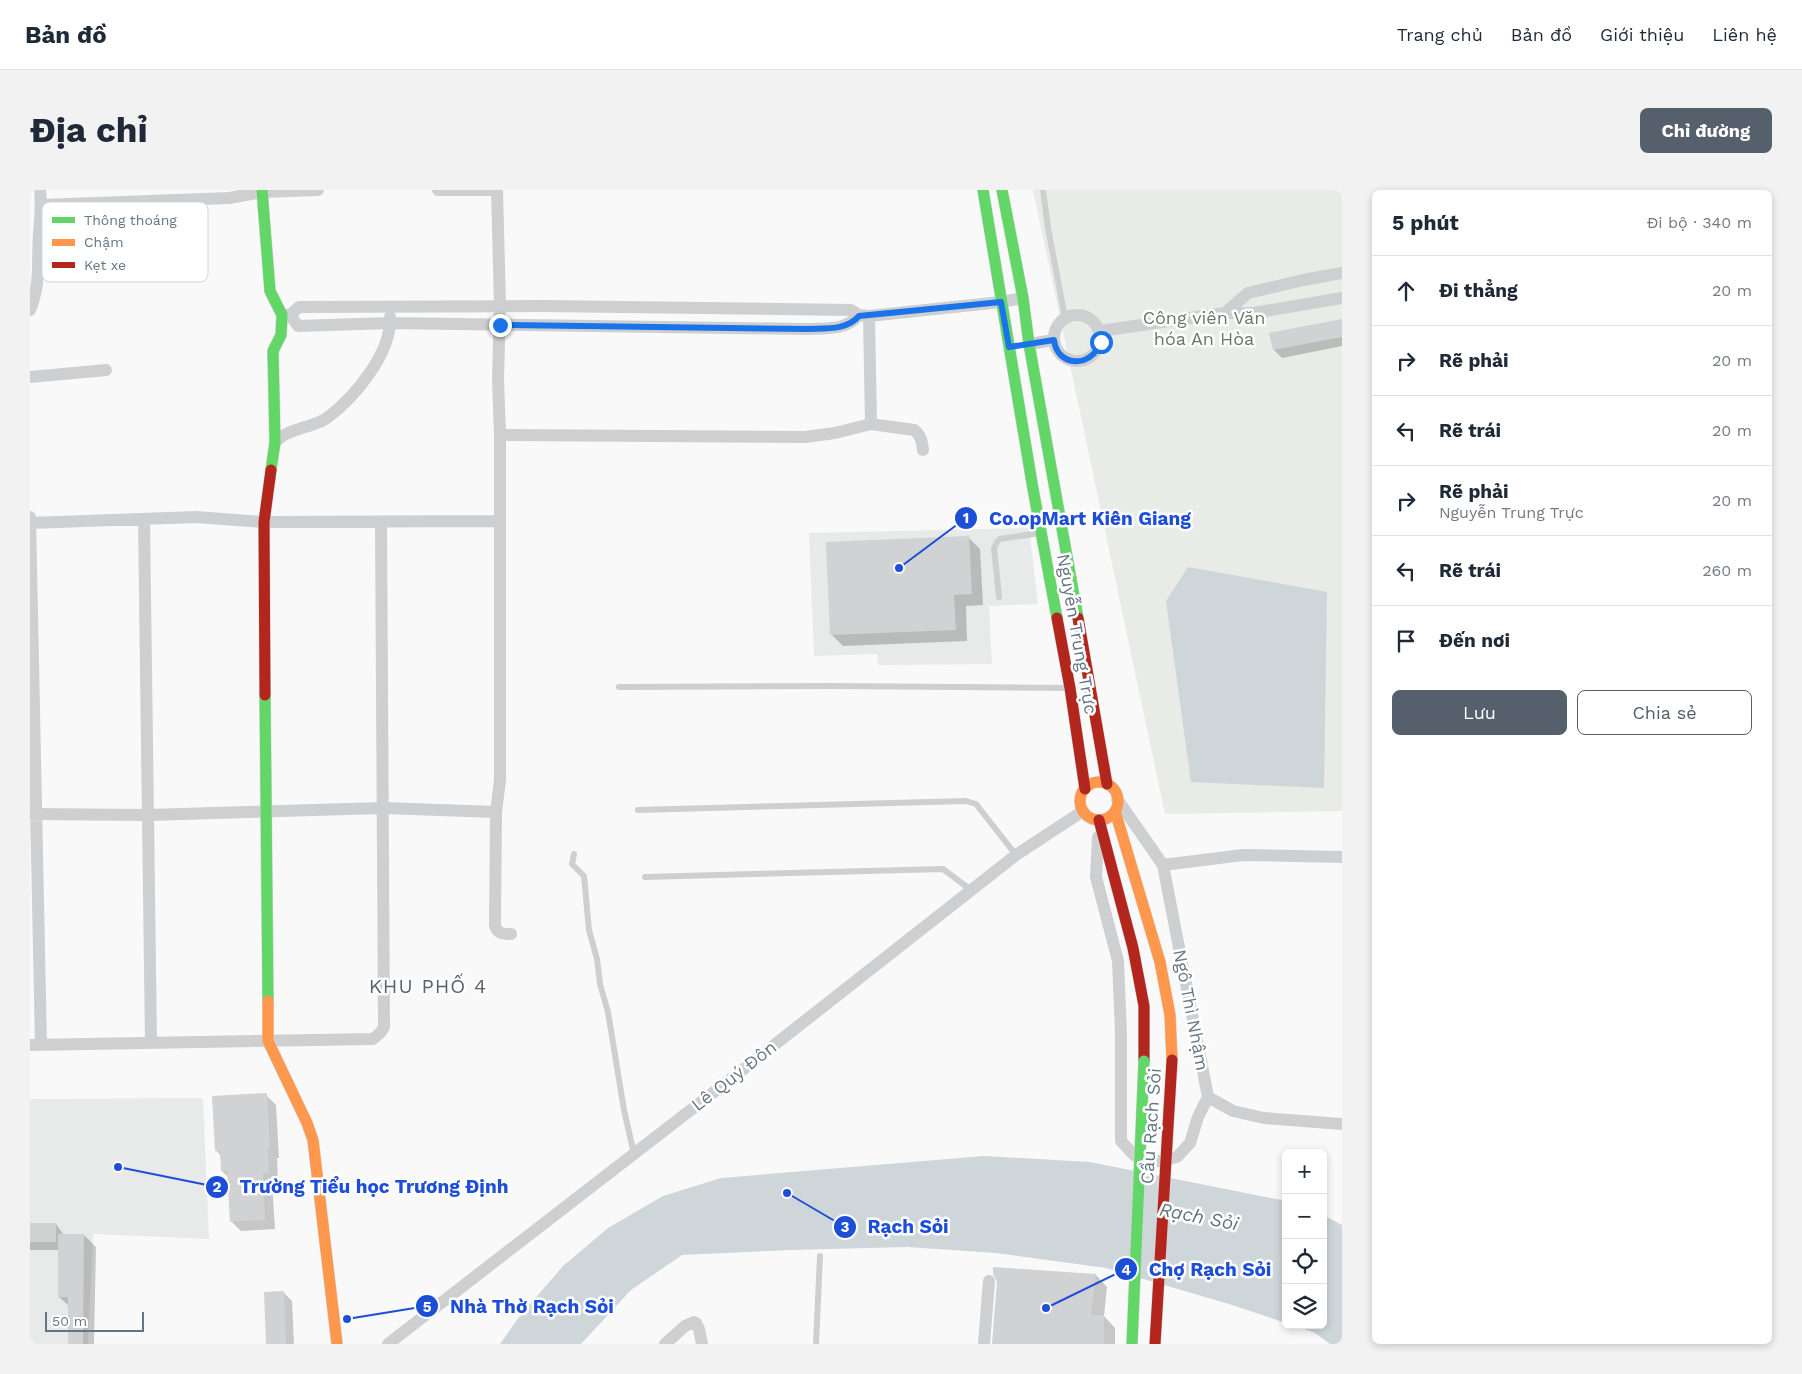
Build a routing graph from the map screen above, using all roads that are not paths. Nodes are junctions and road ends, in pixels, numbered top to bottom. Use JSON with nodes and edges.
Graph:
{"nodes":[{"id":1,"x":40,"y":190,"type":"edge"},
{"id":2,"x":318,"y":190,"type":"edge"},
{"id":3,"x":438,"y":190,"type":"edge"},
{"id":4,"x":497,"y":190,"type":"edge"},
{"id":5,"x":983,"y":190,"type":"edge"},
{"id":6,"x":1002,"y":190,"type":"edge"},
{"id":7,"x":1043,"y":190,"type":"edge"},
{"id":8,"x":262,"y":191,"type":"edge"},
{"id":9,"x":147,"y":196,"type":"edge"},
{"id":10,"x":77,"y":202,"type":"edge"},
{"id":11,"x":42,"y":205,"type":"joint"},
{"id":12,"x":1006,"y":213,"type":"junction"},
{"id":13,"x":987,"y":216,"type":"junction"},
{"id":14,"x":1342,"y":273,"type":"edge"},
{"id":15,"x":1023,"y":298,"type":"junction"},
{"id":16,"x":1342,"y":298,"type":"edge"},
{"id":17,"x":1001,"y":302,"type":"junction"},
{"id":18,"x":500,"y":306,"type":"junction"},
{"id":19,"x":389,"y":308,"type":"junction"},
{"id":20,"x":30,"y":310,"type":"edge"},
{"id":21,"x":1225,"y":314,"type":"junction"},
{"id":22,"x":286,"y":315,"type":"junction"},
{"id":23,"x":864,"y":316,"type":"junction"},
{"id":24,"x":1065,"y":318,"type":"junction"},
{"id":25,"x":390,"y":324,"type":"junction"},
{"id":26,"x":500,"y":325,"type":"junction"},
{"id":27,"x":1100,"y":331,"type":"junction"},
{"id":28,"x":1054,"y":340,"type":"junction"},
{"id":29,"x":1029,"y":344,"type":"junction"},
{"id":30,"x":1009,"y":347,"type":"junction"},
{"id":31,"x":106,"y":370,"type":"dead end"},
{"id":32,"x":30,"y":377,"type":"edge"},
{"id":33,"x":871,"y":424,"type":"junction"},
{"id":34,"x":500,"y":435,"type":"junction"},
{"id":35,"x":275,"y":442,"type":"junction"},
{"id":36,"x":923,"y":450,"type":"dead end"},
{"id":37,"x":144,"y":519,"type":"junction"},
{"id":38,"x":30,"y":521,"type":"edge"},
{"id":39,"x":499,"y":521,"type":"junction"},
{"id":40,"x":264,"y":522,"type":"junction"},
{"id":41,"x":381,"y":522,"type":"junction"},
{"id":42,"x":1041,"y":533,"type":"junction"},
{"id":43,"x":999,"y":597,"type":"dead end"},
{"id":44,"x":620,"y":687,"type":"dead end"},
{"id":45,"x":1070,"y":688,"type":"junction"},
{"id":46,"x":1107,"y":784,"type":"junction"},
{"id":47,"x":1085,"y":789,"type":"junction"},
{"id":48,"x":1116,"y":805,"type":"junction"},
{"id":49,"x":383,"y":808,"type":"junction"},
{"id":50,"x":638,"y":810,"type":"dead end"},
{"id":51,"x":266,"y":811,"type":"junction"},
{"id":52,"x":496,"y":812,"type":"junction"},
{"id":53,"x":1083,"y":812,"type":"junction"},
{"id":54,"x":33,"y":814,"type":"edge"},
{"id":55,"x":148,"y":815,"type":"junction"},
{"id":56,"x":1099,"y":820,"type":"junction"},
{"id":57,"x":574,"y":854,"type":"dead end"},
{"id":58,"x":1016,"y":855,"type":"junction"},
{"id":59,"x":1342,"y":857,"type":"edge"},
{"id":60,"x":1163,"y":865,"type":"junction"},
{"id":61,"x":645,"y":877,"type":"dead end"},
{"id":62,"x":971,"y":890,"type":"junction"},
{"id":63,"x":511,"y":934,"type":"dead end"},
{"id":64,"x":268,"y":1041,"type":"junction"},
{"id":65,"x":151,"y":1042,"type":"junction"},
{"id":66,"x":35,"y":1045,"type":"edge"},
{"id":67,"x":1208,"y":1097,"type":"junction"},
{"id":68,"x":1342,"y":1124,"type":"edge"},
{"id":69,"x":634,"y":1154,"type":"junction"},
{"id":70,"x":820,"y":1256,"type":"dead end"},
{"id":71,"x":990,"y":1281,"type":"dead end"},
{"id":72,"x":337,"y":1344,"type":"edge"},
{"id":73,"x":388,"y":1344,"type":"edge"},
{"id":74,"x":664,"y":1344,"type":"edge"},
{"id":75,"x":702,"y":1344,"type":"edge"},
{"id":76,"x":816,"y":1344,"type":"edge"},
{"id":77,"x":984,"y":1344,"type":"edge"},
{"id":78,"x":1132,"y":1344,"type":"edge"},
{"id":79,"x":1155,"y":1344,"type":"edge"}],
"edges":[{"from":1,"to":11,"type":"street"},
{"from":2,"to":8,"type":"street"},
{"from":3,"to":4,"type":"street"},
{"from":4,"to":18,"type":"street"},
{"from":5,"to":13,"type":"main road","name":"Nguyễn Trung Trực"},
{"from":6,"to":12,"type":"main road","name":"Nguyễn Trung Trực"},
{"from":7,"to":24,"type":"lane"},
{"from":8,"to":9,"type":"street"},
{"from":8,"to":22,"type":"main road"},
{"from":9,"to":10,"type":"street"},
{"from":11,"to":20,"type":"street"},
{"from":12,"to":13,"type":"main road"},
{"from":12,"to":15,"type":"main road","name":"Nguyễn Trung Trực"},
{"from":13,"to":17,"type":"main road","name":"Nguyễn Trung Trực"},
{"from":14,"to":21,"type":"street"},
{"from":15,"to":17,"type":"street"},
{"from":15,"to":29,"type":"main road","name":"Nguyễn Trung Trực"},
{"from":16,"to":21,"type":"street"},
{"from":17,"to":23,"type":"street"},
{"from":17,"to":30,"type":"main road","name":"Nguyễn Trung Trực"},
{"from":18,"to":19,"type":"street"},
{"from":18,"to":23,"type":"street"},
{"from":18,"to":26,"type":"street"},
{"from":19,"to":22,"type":"street"},
{"from":19,"to":25,"type":"street"},
{"from":21,"to":27,"type":"street"},
{"from":22,"to":25,"type":"street"},
{"from":22,"to":35,"type":"main road"},
{"from":23,"to":26,"type":"street"},
{"from":23,"to":33,"type":"street"},
{"from":24,"to":27,"type":"street"},
{"from":24,"to":28,"type":"street"},
{"from":25,"to":26,"type":"street"},
{"from":25,"to":35,"type":"street"},
{"from":26,"to":34,"type":"street"},
{"from":27,"to":28,"type":"street"},
{"from":28,"to":29,"type":"street"},
{"from":29,"to":30,"type":"main road"},
{"from":29,"to":46,"type":"main road","name":"Nguyễn Trung Trực"},
{"from":30,"to":42,"type":"main road","name":"Nguyễn Trung Trực"},
{"from":31,"to":32,"type":"street"},
{"from":33,"to":34,"type":"street"},
{"from":33,"to":36,"type":"street"},
{"from":34,"to":39,"type":"street"},
{"from":35,"to":40,"type":"main road"},
{"from":37,"to":38,"type":"street"},
{"from":37,"to":40,"type":"street"},
{"from":37,"to":55,"type":"street"},
{"from":38,"to":54,"type":"street"},
{"from":39,"to":41,"type":"street"},
{"from":39,"to":52,"type":"street"},
{"from":40,"to":41,"type":"street"},
{"from":40,"to":51,"type":"main road"},
{"from":41,"to":49,"type":"street"},
{"from":42,"to":43,"type":"lane"},
{"from":42,"to":45,"type":"main road","name":"Nguyễn Trung Trực"},
{"from":44,"to":45,"type":"lane"},
{"from":45,"to":47,"type":"main road","name":"Nguyễn Trung Trực"},
{"from":46,"to":47,"type":"main road"},
{"from":46,"to":48,"type":"main road"},
{"from":47,"to":53,"type":"main road"},
{"from":48,"to":56,"type":"main road"},
{"from":48,"to":60,"type":"street","name":"Ngô Thì Nhậm"},
{"from":48,"to":79,"type":"main road","name":"Cầu Rạch Sỏi","bridge":true},
{"from":49,"to":51,"type":"street"},
{"from":49,"to":52,"type":"street"},
{"from":49,"to":64,"type":"street"},
{"from":50,"to":58,"type":"lane"},
{"from":51,"to":55,"type":"street"},
{"from":51,"to":64,"type":"main road"},
{"from":52,"to":63,"type":"street"},
{"from":53,"to":56,"type":"main road"},
{"from":53,"to":58,"type":"street","name":"Lê Quý Đôn"},
{"from":54,"to":55,"type":"street"},
{"from":54,"to":66,"type":"street"},
{"from":55,"to":65,"type":"street"},
{"from":56,"to":67,"type":"street"},
{"from":56,"to":78,"type":"main road","name":"Cầu Rạch Sỏi","bridge":true},
{"from":57,"to":69,"type":"lane"},
{"from":58,"to":62,"type":"street","name":"Lê Quý Đôn"},
{"from":59,"to":60,"type":"street"},
{"from":60,"to":67,"type":"street","name":"Ngô Thì Nhậm"},
{"from":61,"to":62,"type":"lane"},
{"from":62,"to":69,"type":"street","name":"Lê Quý Đôn"},
{"from":64,"to":65,"type":"street"},
{"from":64,"to":72,"type":"main road"},
{"from":65,"to":66,"type":"street"},
{"from":67,"to":68,"type":"street"},
{"from":69,"to":73,"type":"street","name":"Lê Quý Đôn"},
{"from":70,"to":76,"type":"lane"},
{"from":71,"to":77,"type":"street"},
{"from":74,"to":75,"type":"street"}]}
